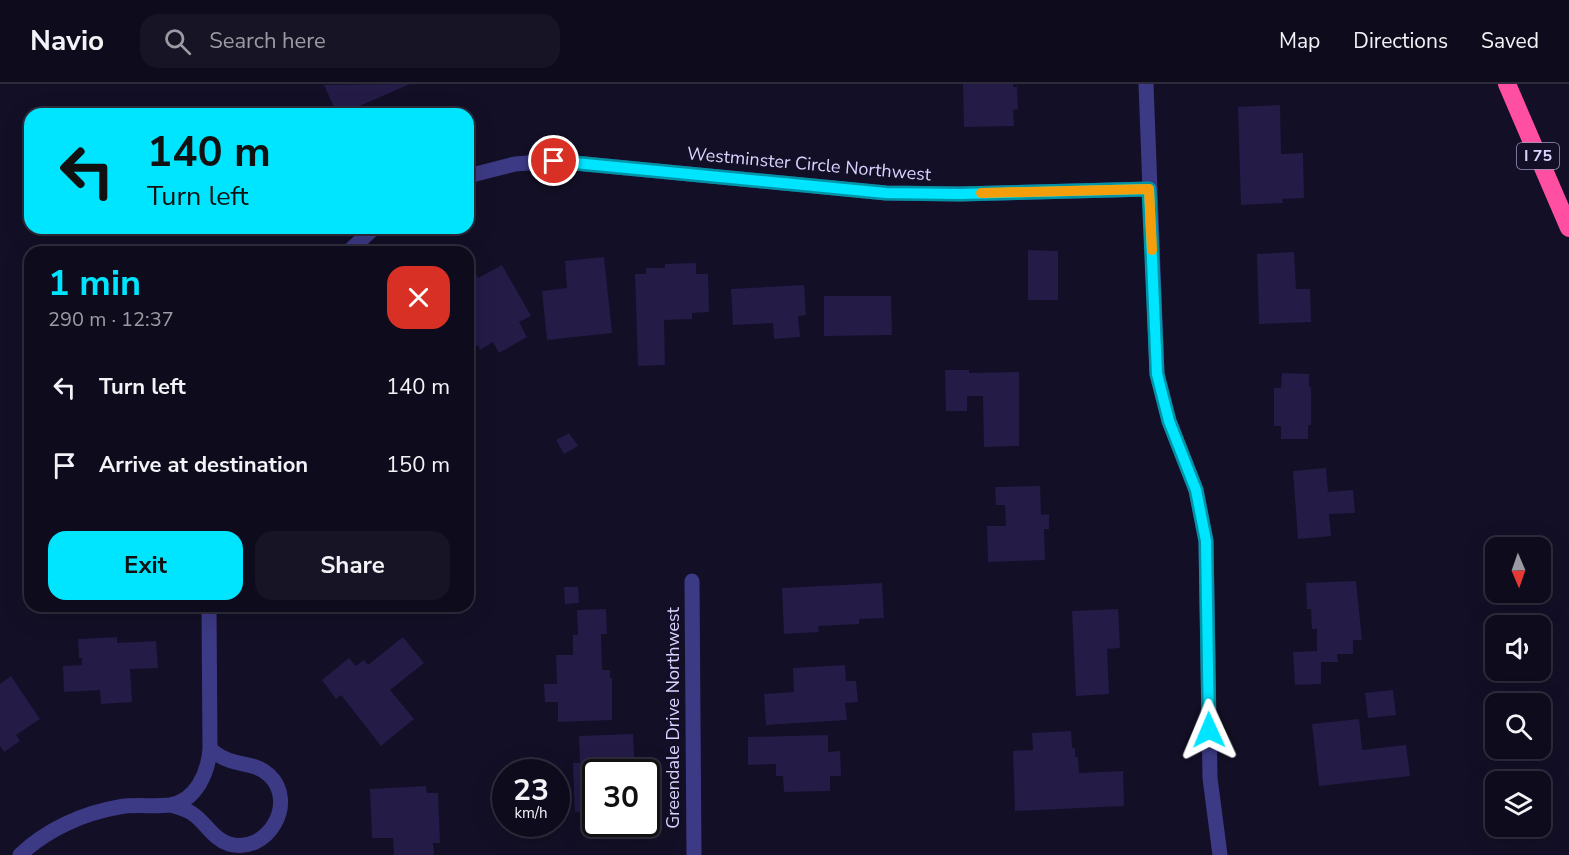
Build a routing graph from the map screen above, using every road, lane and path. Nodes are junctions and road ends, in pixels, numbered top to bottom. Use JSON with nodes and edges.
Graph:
{"nodes":[{"id":1,"x":1146,"y":84,"type":"edge"},
{"id":2,"x":1507,"y":84,"type":"edge"},
{"id":3,"x":474,"y":174,"type":"edge"},
{"id":4,"x":1149,"y":189,"type":"junction"},
{"id":5,"x":1569,"y":228,"type":"edge"},
{"id":6,"x":366,"y":234,"type":"edge"},
{"id":7,"x":354,"y":246,"type":"edge"},
{"id":8,"x":692,"y":581,"type":"dead end"},
{"id":9,"x":209,"y":612,"type":"edge"},
{"id":10,"x":210,"y":750,"type":"junction"},
{"id":11,"x":172,"y":805,"type":"junction"},
{"id":12,"x":20,"y":855,"type":"edge"},
{"id":13,"x":694,"y":855,"type":"edge"},
{"id":14,"x":1220,"y":855,"type":"edge"}],
"edges":[{"from":1,"to":4,"type":"street"},
{"from":2,"to":5,"type":"highway","number":"I 75"},
{"from":3,"to":4,"type":"street","name":"Westminster Circle Northwest"},
{"from":4,"to":14,"type":"street"},
{"from":6,"to":7,"type":"street"},
{"from":8,"to":13,"type":"street","name":"Greendale Drive Northwest"},
{"from":9,"to":10,"type":"street"},
{"from":10,"to":11,"type":"street"},
{"from":10,"to":11,"type":"street"},
{"from":11,"to":12,"type":"street"}]}
